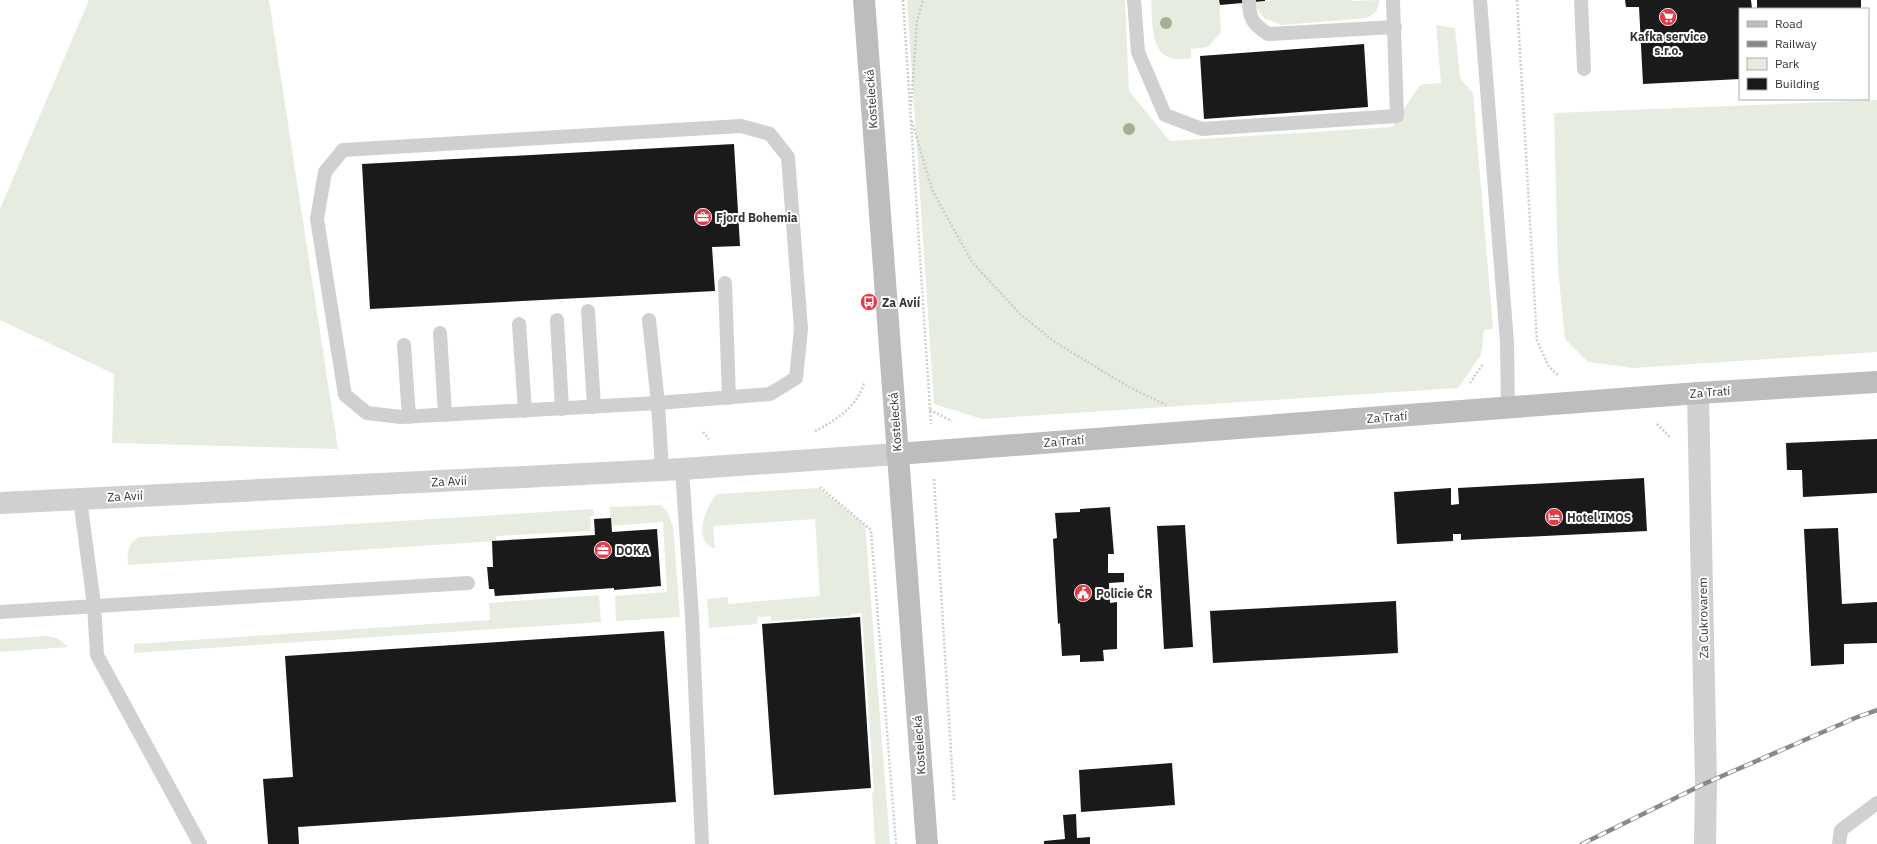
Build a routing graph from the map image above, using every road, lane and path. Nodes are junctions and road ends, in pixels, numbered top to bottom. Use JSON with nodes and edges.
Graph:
{"nodes":[{"id":1,"x":864,"y":0,"type":"edge"},
{"id":2,"x":903,"y":0,"type":"edge"},
{"id":3,"x":923,"y":0,"type":"edge"},
{"id":4,"x":1134,"y":0,"type":"edge"},
{"id":5,"x":1249,"y":0,"type":"edge"},
{"id":6,"x":1393,"y":0,"type":"edge"},
{"id":7,"x":1480,"y":0,"type":"edge"},
{"id":8,"x":1581,"y":0,"type":"edge"},
{"id":9,"x":1395,"y":28,"type":"junction"},
{"id":10,"x":1584,"y":69,"type":"dead end"},
{"id":11,"x":911,"y":116,"type":"junction"},
{"id":12,"x":725,"y":283,"type":"dead end"},
{"id":13,"x":588,"y":311,"type":"dead end"},
{"id":14,"x":557,"y":320,"type":"dead end"},
{"id":15,"x":648,"y":320,"type":"dead end"},
{"id":16,"x":519,"y":324,"type":"dead end"},
{"id":17,"x":440,"y":333,"type":"dead end"},
{"id":18,"x":1537,"y":341,"type":"dead end"},
{"id":19,"x":1507,"y":342,"type":"junction"},
{"id":20,"x":404,"y":345,"type":"dead end"},
{"id":21,"x":1483,"y":362,"type":"dead end"},
{"id":22,"x":864,"y":382,"type":"dead end"},
{"id":23,"x":1877,"y":382,"type":"edge"},
{"id":24,"x":1468,"y":385,"type":"dead end"},
{"id":25,"x":1698,"y":393,"type":"junction"},
{"id":26,"x":729,"y":398,"type":"junction"},
{"id":27,"x":658,"y":403,"type":"junction"},
{"id":28,"x":1169,"y":406,"type":"dead end"},
{"id":29,"x":594,"y":407,"type":"junction"},
{"id":30,"x":1508,"y":407,"type":"junction"},
{"id":31,"x":562,"y":408,"type":"junction"},
{"id":32,"x":525,"y":411,"type":"junction"},
{"id":33,"x":445,"y":415,"type":"junction"},
{"id":34,"x":409,"y":417,"type":"junction"},
{"id":35,"x":703,"y":432,"type":"dead end"},
{"id":36,"x":812,"y":432,"type":"dead end"},
{"id":37,"x":715,"y":438,"type":"dead end"},
{"id":38,"x":932,"y":452,"type":"junction"},
{"id":39,"x":897,"y":454,"type":"junction"},
{"id":40,"x":792,"y":462,"type":"junction"},
{"id":41,"x":672,"y":470,"type":"junction"},
{"id":42,"x":80,"y":499,"type":"junction"},
{"id":43,"x":0,"y":503,"type":"edge"},
{"id":44,"x":468,"y":583,"type":"dead end"},
{"id":45,"x":94,"y":605,"type":"junction"},
{"id":46,"x":0,"y":612,"type":"edge"},
{"id":47,"x":1877,"y":803,"type":"edge"},
{"id":48,"x":954,"y":805,"type":"dead end"},
{"id":49,"x":200,"y":844,"type":"edge"},
{"id":50,"x":702,"y":844,"type":"edge"},
{"id":51,"x":896,"y":844,"type":"edge"},
{"id":52,"x":927,"y":844,"type":"edge"},
{"id":53,"x":1705,"y":844,"type":"edge"},
{"id":54,"x":1839,"y":844,"type":"edge"}],
"edges":[{"from":1,"to":39,"type":"street","name":"Kostelecká"},
{"from":2,"to":11,"type":"path"},
{"from":3,"to":11,"type":"path"},
{"from":4,"to":9,"type":"lane"},
{"from":5,"to":9,"type":"lane"},
{"from":6,"to":9,"type":"lane"},
{"from":7,"to":19,"type":"lane"},
{"from":8,"to":10,"type":"lane"},
{"from":11,"to":28,"type":"path"},
{"from":11,"to":38,"type":"path"},
{"from":12,"to":26,"type":"lane"},
{"from":13,"to":29,"type":"lane"},
{"from":14,"to":31,"type":"lane"},
{"from":15,"to":27,"type":"lane"},
{"from":16,"to":32,"type":"lane"},
{"from":17,"to":33,"type":"lane"},
{"from":18,"to":19,"type":"path"},
{"from":19,"to":30,"type":"lane"},
{"from":20,"to":34,"type":"lane"},
{"from":21,"to":24,"type":"path"},
{"from":22,"to":36,"type":"path"},
{"from":23,"to":25,"type":"street","name":"Za Tratí"},
{"from":25,"to":30,"type":"street","name":"Za Tratí"},
{"from":25,"to":53,"type":"street","name":"Za Cukrovarem"},
{"from":26,"to":27,"type":"lane"},
{"from":26,"to":34,"type":"lane"},
{"from":27,"to":29,"type":"lane"},
{"from":27,"to":41,"type":"lane"},
{"from":29,"to":31,"type":"lane"},
{"from":30,"to":38,"type":"street","name":"Za Tratí"},
{"from":31,"to":32,"type":"lane"},
{"from":32,"to":33,"type":"lane"},
{"from":33,"to":34,"type":"lane"},
{"from":35,"to":37,"type":"path"},
{"from":38,"to":39,"type":"street","name":"Za Tratí"},
{"from":38,"to":48,"type":"path"},
{"from":39,"to":40,"type":"street","name":"Za Avií"},
{"from":39,"to":52,"type":"street","name":"Kostelecká"},
{"from":40,"to":41,"type":"street","name":"Za Avií"},
{"from":40,"to":51,"type":"path"},
{"from":41,"to":42,"type":"street","name":"Za Avií"},
{"from":41,"to":50,"type":"lane"},
{"from":42,"to":43,"type":"street","name":"Za Avií"},
{"from":42,"to":45,"type":"lane"},
{"from":44,"to":45,"type":"lane"},
{"from":45,"to":46,"type":"lane"},
{"from":45,"to":49,"type":"lane"},
{"from":47,"to":54,"type":"lane"}]}
